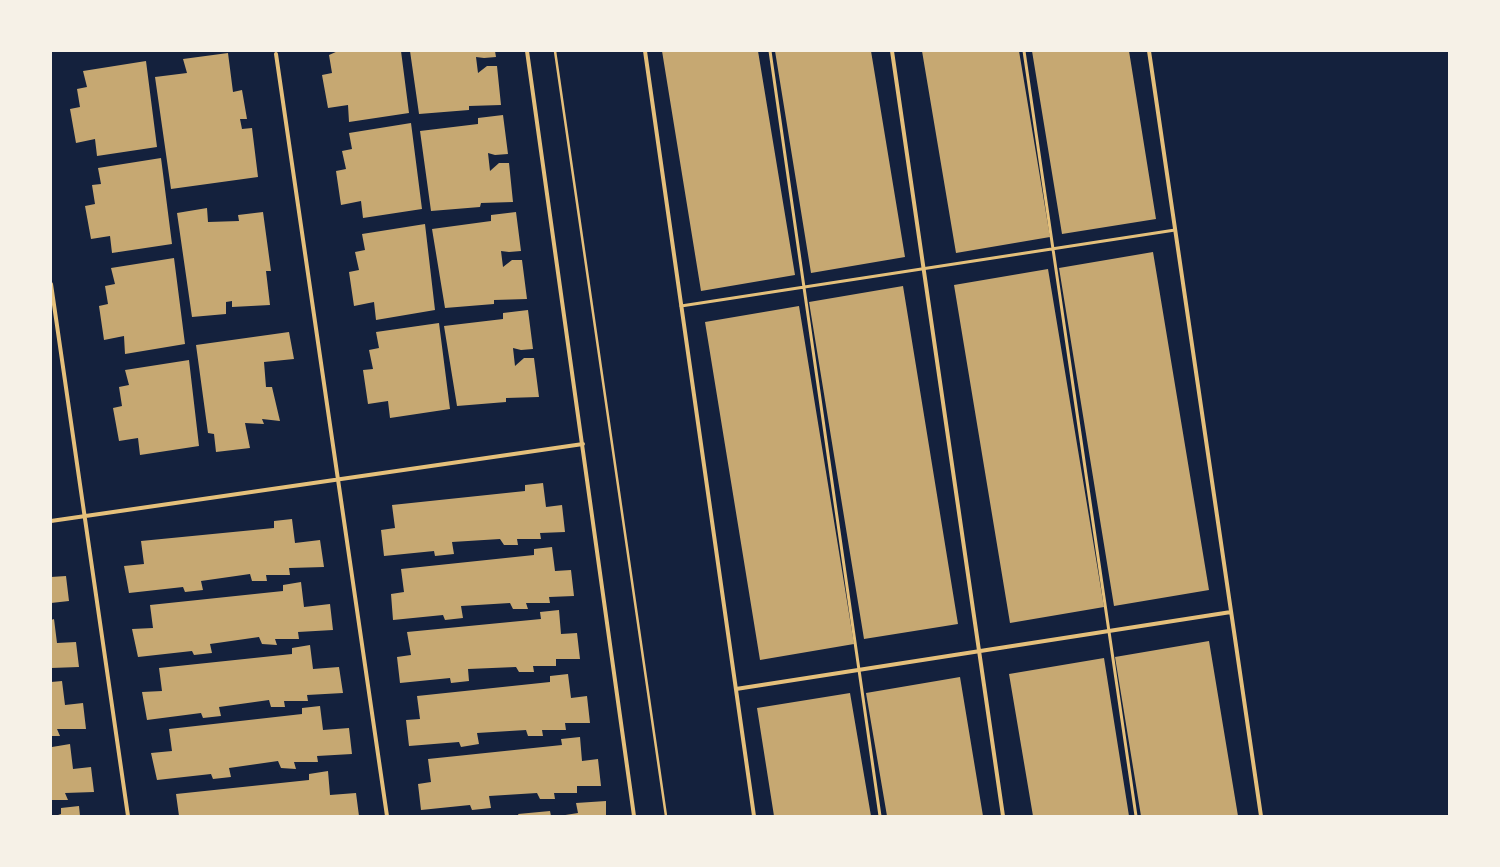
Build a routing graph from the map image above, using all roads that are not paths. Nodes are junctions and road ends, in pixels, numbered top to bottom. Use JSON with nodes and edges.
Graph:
{"nodes":[{"id":1,"x":527,"y":51,"type":"edge"},
{"id":2,"x":645,"y":51,"type":"edge"},
{"id":3,"x":770,"y":51,"type":"edge"},
{"id":4,"x":892,"y":51,"type":"edge"},
{"id":5,"x":1024,"y":51,"type":"edge"},
{"id":6,"x":1149,"y":51,"type":"edge"},
{"id":7,"x":276,"y":54,"type":"dead end"},
{"id":8,"x":1175,"y":230,"type":"junction"},
{"id":9,"x":1053,"y":249,"type":"junction"},
{"id":10,"x":924,"y":269,"type":"junction"},
{"id":11,"x":51,"y":284,"type":"edge"},
{"id":12,"x":805,"y":287,"type":"junction"},
{"id":13,"x":681,"y":306,"type":"junction"},
{"id":14,"x":583,"y":444,"type":"junction"},
{"id":15,"x":338,"y":479,"type":"junction"},
{"id":16,"x":85,"y":517,"type":"junction"},
{"id":17,"x":51,"y":521,"type":"edge"},
{"id":18,"x":1231,"y":612,"type":"junction"},
{"id":19,"x":1109,"y":631,"type":"junction"},
{"id":20,"x":979,"y":651,"type":"junction"},
{"id":21,"x":859,"y":670,"type":"junction"},
{"id":22,"x":736,"y":689,"type":"junction"},
{"id":23,"x":128,"y":816,"type":"edge"},
{"id":24,"x":387,"y":816,"type":"edge"},
{"id":25,"x":634,"y":816,"type":"edge"},
{"id":26,"x":754,"y":816,"type":"edge"},
{"id":27,"x":880,"y":816,"type":"edge"},
{"id":28,"x":1003,"y":816,"type":"edge"},
{"id":29,"x":1136,"y":816,"type":"edge"},
{"id":30,"x":1261,"y":816,"type":"edge"}],
"edges":[{"from":1,"to":14,"type":"street"},
{"from":2,"to":13,"type":"street"},
{"from":3,"to":12,"type":"lane"},
{"from":4,"to":10,"type":"street"},
{"from":5,"to":9,"type":"lane"},
{"from":6,"to":8,"type":"street"},
{"from":7,"to":15,"type":"street"},
{"from":8,"to":9,"type":"lane"},
{"from":8,"to":18,"type":"street"},
{"from":9,"to":10,"type":"lane"},
{"from":9,"to":19,"type":"lane"},
{"from":10,"to":12,"type":"lane"},
{"from":10,"to":20,"type":"street"},
{"from":11,"to":16,"type":"street"},
{"from":12,"to":13,"type":"lane"},
{"from":12,"to":21,"type":"lane"},
{"from":13,"to":22,"type":"street"},
{"from":14,"to":15,"type":"street"},
{"from":14,"to":25,"type":"street"},
{"from":15,"to":16,"type":"street"},
{"from":15,"to":24,"type":"street"},
{"from":16,"to":17,"type":"street"},
{"from":16,"to":23,"type":"street"},
{"from":18,"to":19,"type":"street"},
{"from":18,"to":30,"type":"street"},
{"from":19,"to":20,"type":"street"},
{"from":19,"to":29,"type":"lane"},
{"from":20,"to":21,"type":"street"},
{"from":20,"to":28,"type":"street"},
{"from":21,"to":22,"type":"street"},
{"from":21,"to":27,"type":"lane"},
{"from":22,"to":26,"type":"street"}]}
